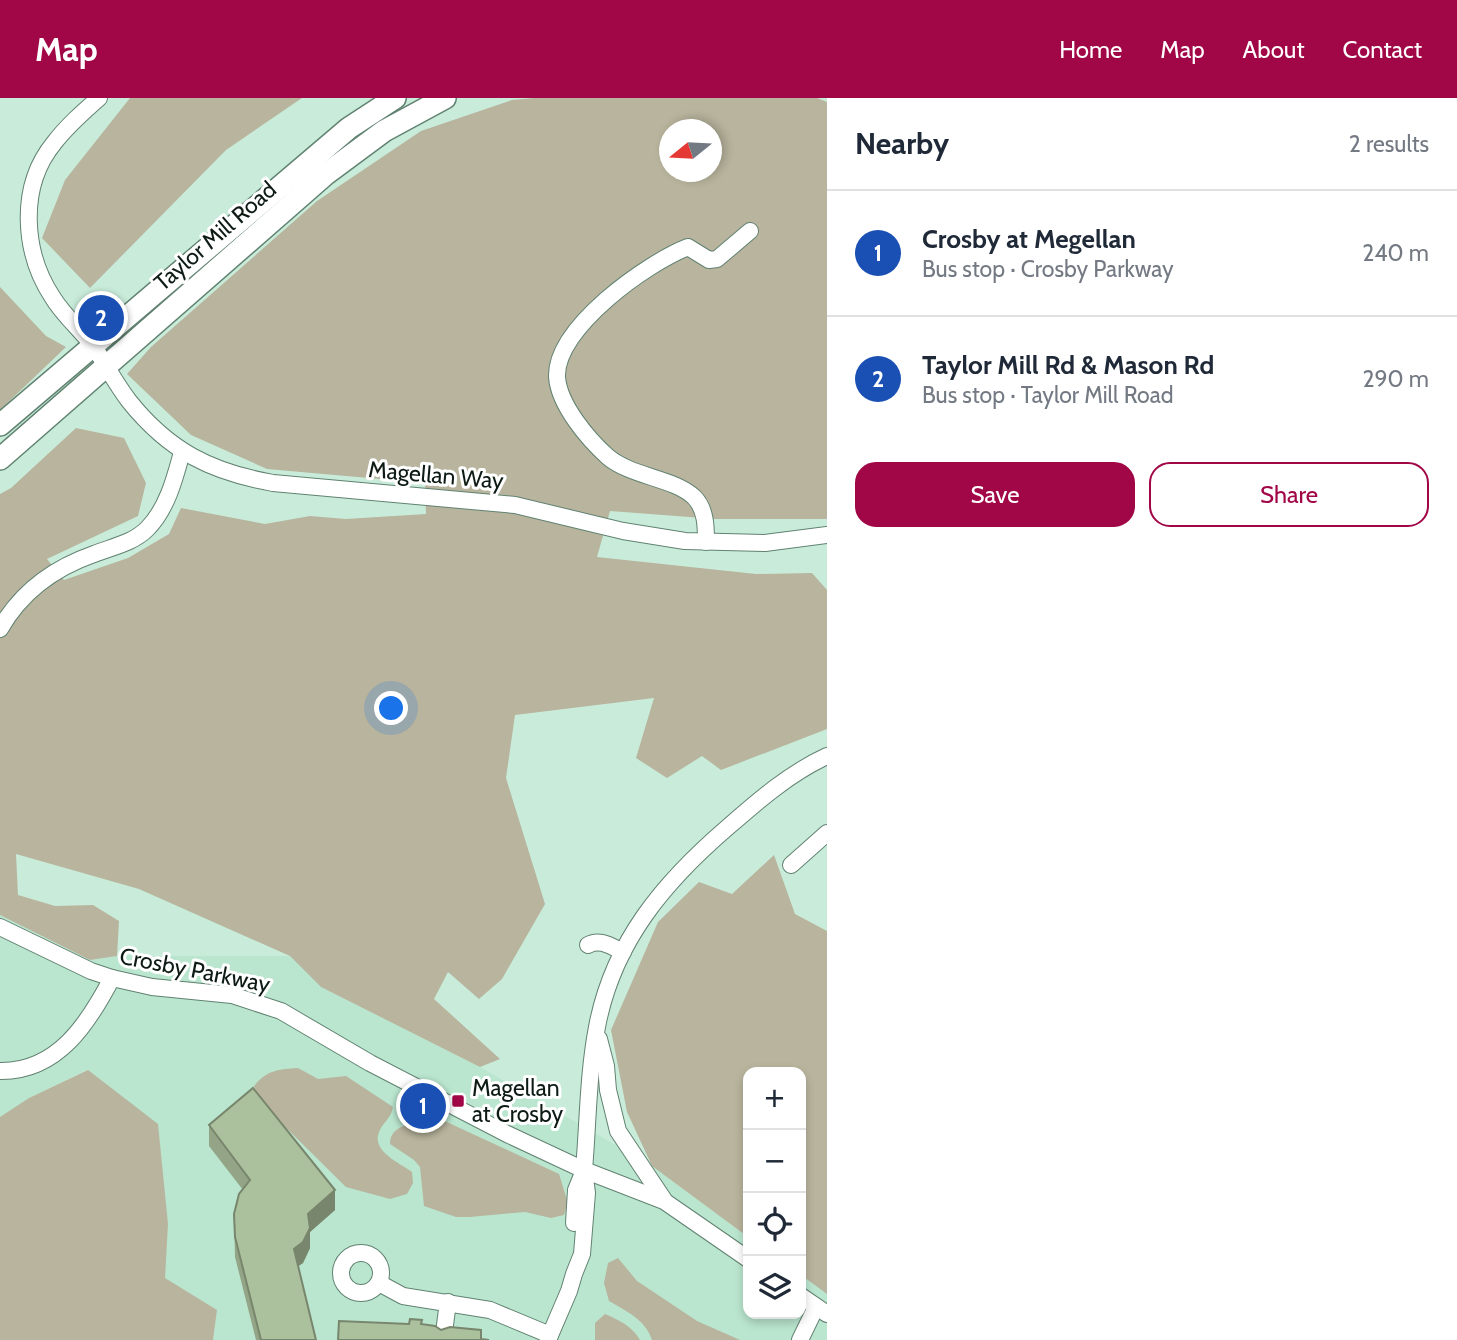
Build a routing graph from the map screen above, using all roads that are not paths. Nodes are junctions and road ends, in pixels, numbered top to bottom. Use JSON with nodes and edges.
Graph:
{"nodes":[{"id":1,"x":99,"y":98,"type":"edge"},
{"id":2,"x":395,"y":98,"type":"edge"},
{"id":3,"x":445,"y":98,"type":"edge"},
{"id":4,"x":750,"y":231,"type":"dead end"},
{"id":5,"x":93,"y":346,"type":"junction"},
{"id":6,"x":105,"y":365,"type":"junction"},
{"id":7,"x":0,"y":425,"type":"edge"},
{"id":8,"x":182,"y":452,"type":"junction"},
{"id":9,"x":0,"y":459,"type":"edge"},
{"id":10,"x":827,"y":534,"type":"edge"},
{"id":11,"x":706,"y":542,"type":"junction"},
{"id":12,"x":0,"y":629,"type":"edge"},
{"id":13,"x":827,"y":755,"type":"edge"},
{"id":14,"x":827,"y":833,"type":"edge"},
{"id":15,"x":791,"y":865,"type":"dead end"},
{"id":16,"x":0,"y":927,"type":"edge"},
{"id":17,"x":588,"y":945,"type":"dead end"},
{"id":18,"x":623,"y":951,"type":"junction"},
{"id":19,"x":112,"y":978,"type":"junction"},
{"id":20,"x":596,"y":1030,"type":"junction"},
{"id":21,"x":0,"y":1071,"type":"edge"},
{"id":22,"x":584,"y":1170,"type":"junction"},
{"id":23,"x":664,"y":1201,"type":"junction"},
{"id":24,"x":744,"y":1256,"type":"edge"},
{"id":25,"x":379,"y":1283,"type":"dead end"},
{"id":26,"x":806,"y":1300,"type":"edge"},
{"id":27,"x":448,"y":1302,"type":"junction"},
{"id":28,"x":821,"y":1310,"type":"edge"},
{"id":29,"x":549,"y":1338,"type":"edge"},
{"id":30,"x":443,"y":1340,"type":"edge"},
{"id":31,"x":800,"y":1340,"type":"edge"}],
"edges":[{"from":1,"to":5,"type":"street","name":"Magellan Way"},
{"from":2,"to":5,"type":"main road","name":"Taylor Mill Road"},
{"from":3,"to":6,"type":"main road","name":"Taylor Mill Road"},
{"from":4,"to":11,"type":"street"},
{"from":5,"to":6,"type":"street","name":"Magellan Way"},
{"from":5,"to":7,"type":"main road","name":"Taylor Mill Road"},
{"from":6,"to":8,"type":"street","name":"Magellan Way"},
{"from":6,"to":9,"type":"main road","name":"Taylor Mill Road"},
{"from":8,"to":11,"type":"street","name":"Magellan Way"},
{"from":8,"to":12,"type":"street"},
{"from":10,"to":11,"type":"street","name":"Magellan Way"},
{"from":13,"to":18,"type":"street"},
{"from":14,"to":15,"type":"street"},
{"from":16,"to":19,"type":"street","name":"Crosby Parkway"},
{"from":17,"to":18,"type":"street"},
{"from":18,"to":20,"type":"street"},
{"from":19,"to":21,"type":"street"},
{"from":19,"to":22,"type":"street","name":"Crosby Parkway"},
{"from":20,"to":22,"type":"street"},
{"from":20,"to":23,"type":"street"},
{"from":22,"to":23,"type":"street","name":"Crosby Parkway"},
{"from":22,"to":29,"type":"street"},
{"from":23,"to":24,"type":"street","name":"Crosby Parkway"},
{"from":25,"to":27,"type":"street"},
{"from":26,"to":28,"type":"street"},
{"from":27,"to":29,"type":"street"},
{"from":27,"to":30,"type":"street"},
{"from":28,"to":31,"type":"street"}]}
